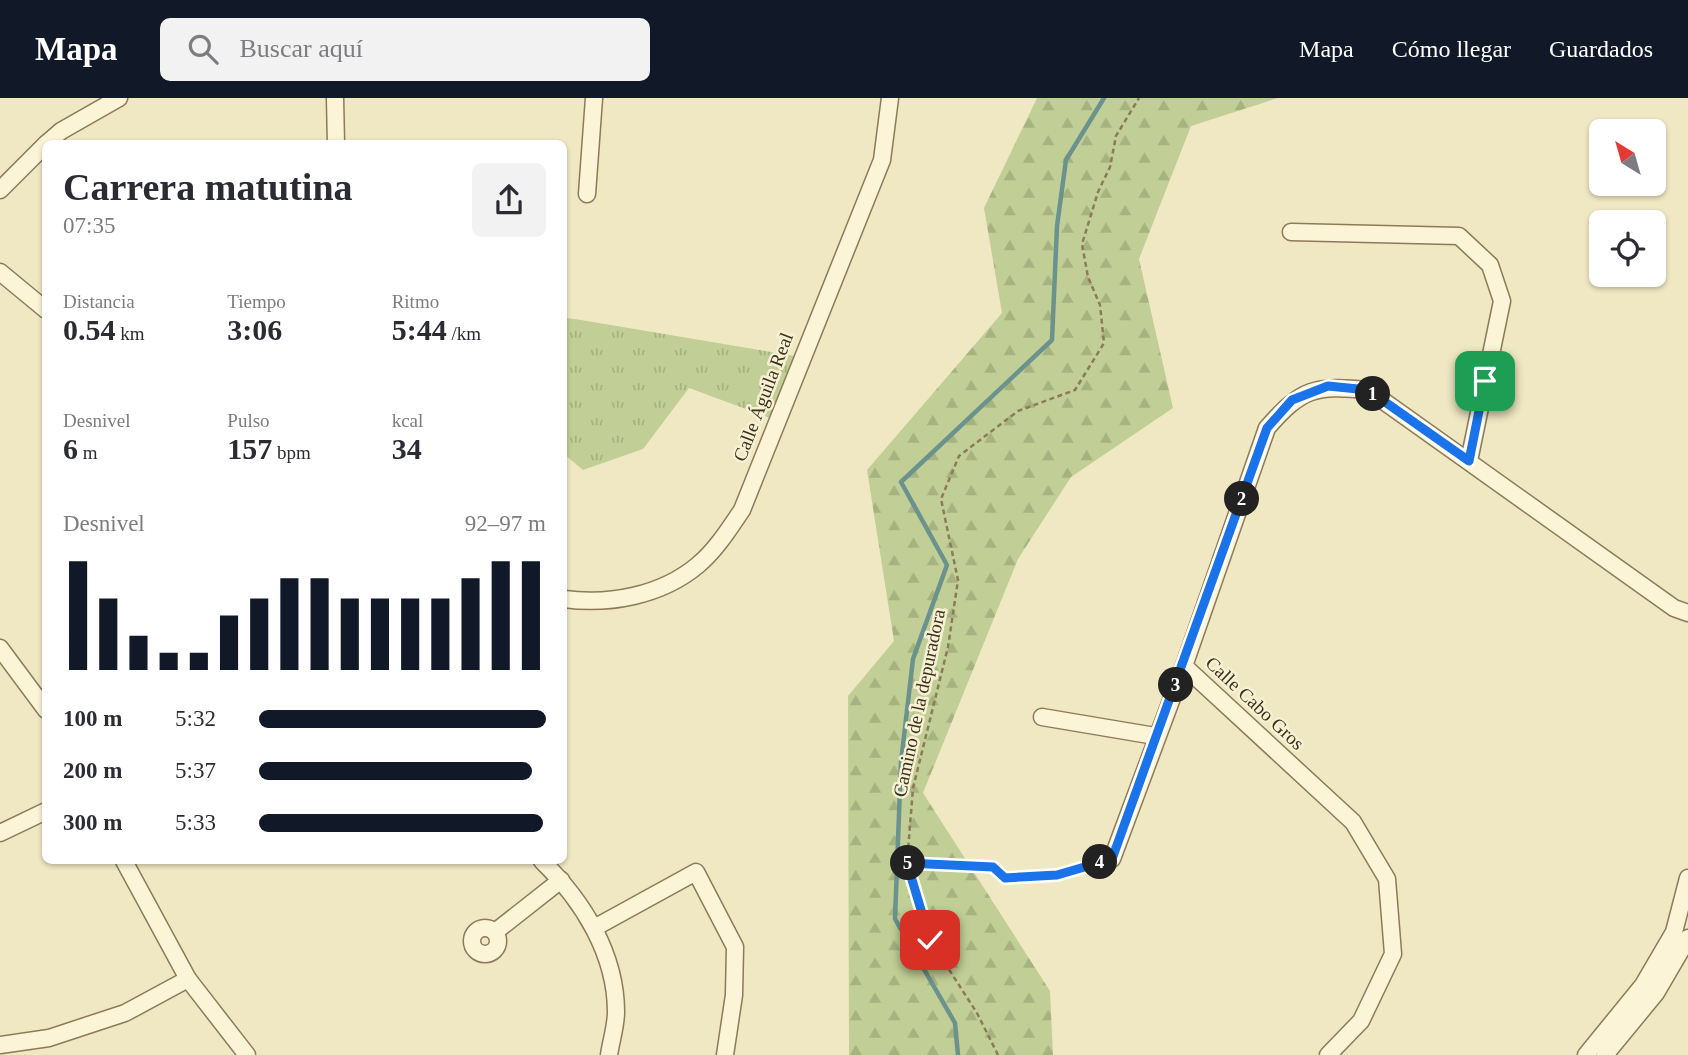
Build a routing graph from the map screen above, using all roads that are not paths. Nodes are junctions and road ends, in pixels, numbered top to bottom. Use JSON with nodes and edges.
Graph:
{"nodes":[{"id":1,"x":119,"y":98,"type":"edge"},
{"id":2,"x":335,"y":98,"type":"edge"},
{"id":3,"x":594,"y":98,"type":"edge"},
{"id":4,"x":890,"y":98,"type":"edge"},
{"id":5,"x":51,"y":140,"type":"edge"},
{"id":6,"x":335,"y":140,"type":"edge"},
{"id":7,"x":42,"y":148,"type":"edge"},
{"id":8,"x":0,"y":190,"type":"edge"},
{"id":9,"x":587,"y":194,"type":"dead end"},
{"id":10,"x":1291,"y":232,"type":"dead end"},
{"id":11,"x":0,"y":272,"type":"edge"},
{"id":12,"x":42,"y":307,"type":"edge"},
{"id":13,"x":1469,"y":461,"type":"junction"},
{"id":14,"x":567,"y":599,"type":"edge"},
{"id":15,"x":1688,"y":613,"type":"edge"},
{"id":16,"x":0,"y":648,"type":"edge"},
{"id":17,"x":1184,"y":666,"type":"junction"},
{"id":18,"x":42,"y":705,"type":"edge"},
{"id":19,"x":1042,"y":717,"type":"dead end"},
{"id":20,"x":1155,"y":736,"type":"junction"},
{"id":21,"x":42,"y":813,"type":"edge"},
{"id":22,"x":0,"y":833,"type":"edge"},
{"id":23,"x":1112,"y":859,"type":"road end"},
{"id":24,"x":126,"y":864,"type":"edge"},
{"id":25,"x":545,"y":864,"type":"edge"},
{"id":26,"x":1688,"y":878,"type":"edge"},
{"id":27,"x":561,"y":880,"type":"junction"},
{"id":28,"x":594,"y":928,"type":"junction"},
{"id":29,"x":495,"y":932,"type":"dead end"},
{"id":30,"x":1688,"y":938,"type":"edge"},
{"id":31,"x":187,"y":979,"type":"junction"},
{"id":32,"x":0,"y":1045,"type":"edge"},
{"id":33,"x":247,"y":1055,"type":"edge"},
{"id":34,"x":608,"y":1055,"type":"edge"},
{"id":35,"x":725,"y":1055,"type":"edge"},
{"id":36,"x":1328,"y":1055,"type":"edge"},
{"id":37,"x":1586,"y":1055,"type":"edge"},
{"id":38,"x":1605,"y":1055,"type":"edge"}],
"edges":[{"from":1,"to":5,"type":"street"},
{"from":2,"to":6,"type":"street"},
{"from":3,"to":9,"type":"street"},
{"from":4,"to":14,"type":"street","name":"Calle Águila Real"},
{"from":7,"to":8,"type":"street"},
{"from":10,"to":13,"type":"street"},
{"from":11,"to":12,"type":"street"},
{"from":13,"to":15,"type":"street","name":"Calle Cabo Gros"},
{"from":13,"to":17,"type":"street","name":"Calle Cabo Gros"},
{"from":16,"to":18,"type":"street"},
{"from":17,"to":20,"type":"street"},
{"from":17,"to":36,"type":"street","name":"Calle Cabo Gros"},
{"from":19,"to":20,"type":"street"},
{"from":20,"to":23,"type":"street"},
{"from":21,"to":22,"type":"street"},
{"from":24,"to":31,"type":"street"},
{"from":25,"to":27,"type":"street"},
{"from":26,"to":37,"type":"street"},
{"from":27,"to":28,"type":"street"},
{"from":27,"to":29,"type":"street"},
{"from":28,"to":34,"type":"street"},
{"from":28,"to":35,"type":"street"},
{"from":30,"to":38,"type":"street"},
{"from":31,"to":32,"type":"street"},
{"from":31,"to":33,"type":"street"}]}
